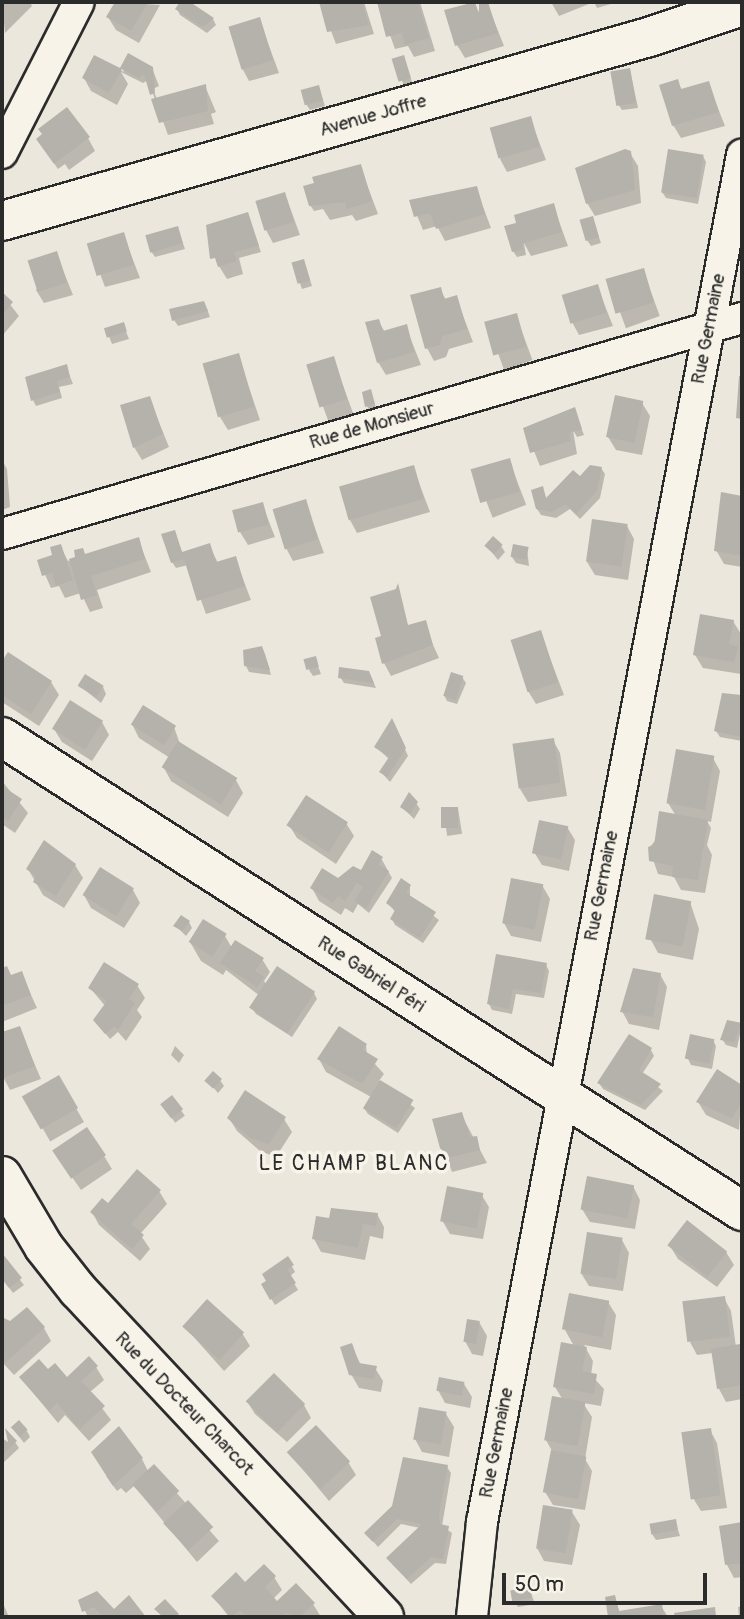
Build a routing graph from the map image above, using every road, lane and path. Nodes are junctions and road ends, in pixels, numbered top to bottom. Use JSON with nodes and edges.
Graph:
{"nodes":[{"id":1,"x":79,"y":2,"type":"edge"},
{"id":2,"x":742,"y":6,"type":"edge"},
{"id":3,"x":2,"y":153,"type":"edge"},
{"id":4,"x":742,"y":155,"type":"edge"},
{"id":5,"x":2,"y":221,"type":"edge"},
{"id":6,"x":742,"y":318,"type":"edge"},
{"id":7,"x":710,"y":328,"type":"junction"},
{"id":8,"x":2,"y":534,"type":"edge"},
{"id":9,"x":2,"y":737,"type":"edge"},
{"id":10,"x":563,"y":1096,"type":"junction"},
{"id":11,"x":2,"y":1176,"type":"edge"},
{"id":12,"x":742,"y":1211,"type":"edge"},
{"id":13,"x":384,"y":1617,"type":"edge"},
{"id":14,"x":472,"y":1617,"type":"edge"}],
"edges":[{"from":1,"to":3,"type":"street"},
{"from":2,"to":5,"type":"street","name":"Avenue Joffre"},
{"from":4,"to":7,"type":"street","name":"Rue Germaine"},
{"from":6,"to":7,"type":"street","name":"Rue de Monsieur"},
{"from":7,"to":8,"type":"street","name":"Rue de Monsieur"},
{"from":7,"to":10,"type":"street","name":"Rue Germaine"},
{"from":9,"to":10,"type":"street","name":"Rue Gabriel Péri"},
{"from":10,"to":12,"type":"street","name":"Rue Gabriel Péri"},
{"from":10,"to":14,"type":"street","name":"Rue Germaine"},
{"from":11,"to":13,"type":"street","name":"Rue du Docteur Charcot"}]}
